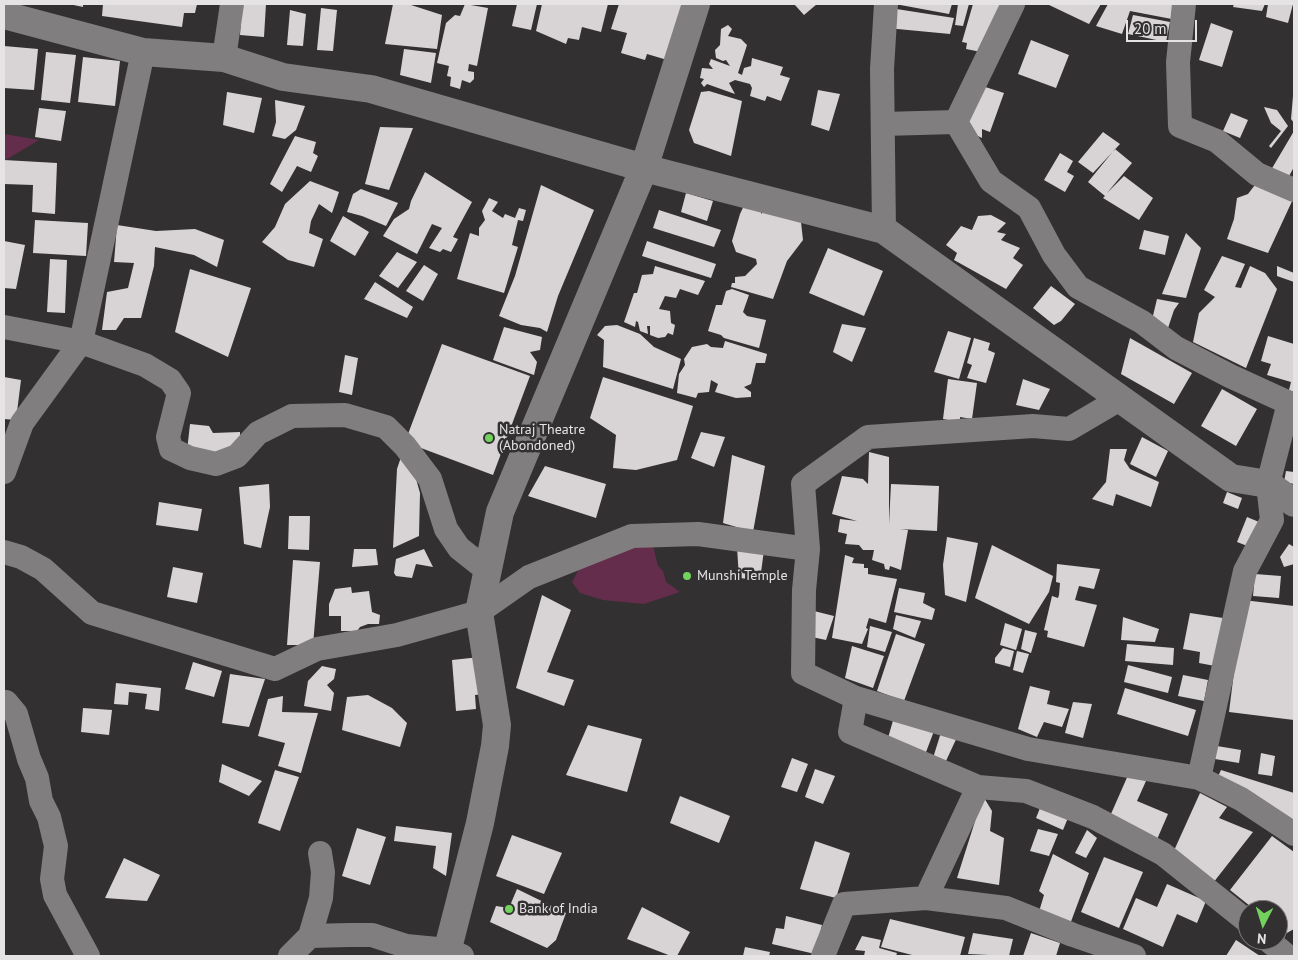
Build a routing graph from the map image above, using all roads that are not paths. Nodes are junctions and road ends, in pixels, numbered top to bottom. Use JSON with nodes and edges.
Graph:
{"nodes":[{"id":1,"x":232,"y":4,"type":"edge"},
{"id":2,"x":696,"y":4,"type":"edge"},
{"id":3,"x":886,"y":4,"type":"edge"},
{"id":4,"x":1013,"y":4,"type":"edge"},
{"id":5,"x":1184,"y":4,"type":"edge"},
{"id":6,"x":4,"y":15,"type":"edge"},
{"id":7,"x":143,"y":52,"type":"junction"},
{"id":8,"x":224,"y":58,"type":"junction"},
{"id":9,"x":956,"y":122,"type":"junction"},
{"id":10,"x":883,"y":124,"type":"junction"},
{"id":11,"x":644,"y":168,"type":"junction"},
{"id":12,"x":1294,"y":190,"type":"edge"},
{"id":13,"x":884,"y":230,"type":"junction"},
{"id":14,"x":4,"y":327,"type":"edge"},
{"id":15,"x":81,"y":342,"type":"junction"},
{"id":16,"x":1120,"y":399,"type":"junction"},
{"id":17,"x":4,"y":472,"type":"edge"},
{"id":18,"x":1268,"y":484,"type":"junction"},
{"id":19,"x":1294,"y":503,"type":"edge"},
{"id":20,"x":808,"y":549,"type":"junction"},
{"id":21,"x":4,"y":552,"type":"edge"},
{"id":22,"x":488,"y":571,"type":"junction"},
{"id":23,"x":479,"y":612,"type":"junction"},
{"id":24,"x":856,"y":698,"type":"junction"},
{"id":25,"x":5,"y":700,"type":"edge"},
{"id":26,"x":1199,"y":778,"type":"junction"},
{"id":27,"x":978,"y":787,"type":"junction"},
{"id":28,"x":1294,"y":834,"type":"edge"},
{"id":29,"x":320,"y":853,"type":"dead end"},
{"id":30,"x":926,"y":898,"type":"junction"},
{"id":31,"x":1238,"y":914,"type":"edge"},
{"id":32,"x":310,"y":936,"type":"junction"},
{"id":33,"x":452,"y":954,"type":"edge"},
{"id":34,"x":88,"y":956,"type":"edge"},
{"id":35,"x":290,"y":956,"type":"edge"},
{"id":36,"x":823,"y":956,"type":"edge"},
{"id":37,"x":1134,"y":956,"type":"edge"}],
"edges":[{"from":1,"to":8,"type":"street"},
{"from":2,"to":11,"type":"street"},
{"from":3,"to":10,"type":"street"},
{"from":4,"to":9,"type":"street"},
{"from":5,"to":12,"type":"street"},
{"from":6,"to":7,"type":"street"},
{"from":7,"to":8,"type":"street"},
{"from":7,"to":15,"type":"street"},
{"from":8,"to":11,"type":"street"},
{"from":9,"to":10,"type":"street"},
{"from":9,"to":18,"type":"street"},
{"from":10,"to":13,"type":"street"},
{"from":11,"to":13,"type":"street"},
{"from":11,"to":22,"type":"street"},
{"from":13,"to":16,"type":"street"},
{"from":14,"to":15,"type":"street"},
{"from":15,"to":17,"type":"street"},
{"from":15,"to":22,"type":"street"},
{"from":16,"to":18,"type":"street"},
{"from":16,"to":20,"type":"street"},
{"from":18,"to":19,"type":"street"},
{"from":18,"to":26,"type":"street"},
{"from":20,"to":23,"type":"street"},
{"from":20,"to":24,"type":"street"},
{"from":21,"to":23,"type":"street"},
{"from":22,"to":23,"type":"street"},
{"from":23,"to":33,"type":"street"},
{"from":24,"to":26,"type":"street"},
{"from":24,"to":27,"type":"street"},
{"from":25,"to":34,"type":"street"},
{"from":26,"to":28,"type":"street"},
{"from":27,"to":30,"type":"street"},
{"from":27,"to":31,"type":"street"},
{"from":29,"to":32,"type":"street"},
{"from":30,"to":36,"type":"street"},
{"from":30,"to":37,"type":"street"},
{"from":32,"to":33,"type":"street"},
{"from":32,"to":35,"type":"street"}]}
